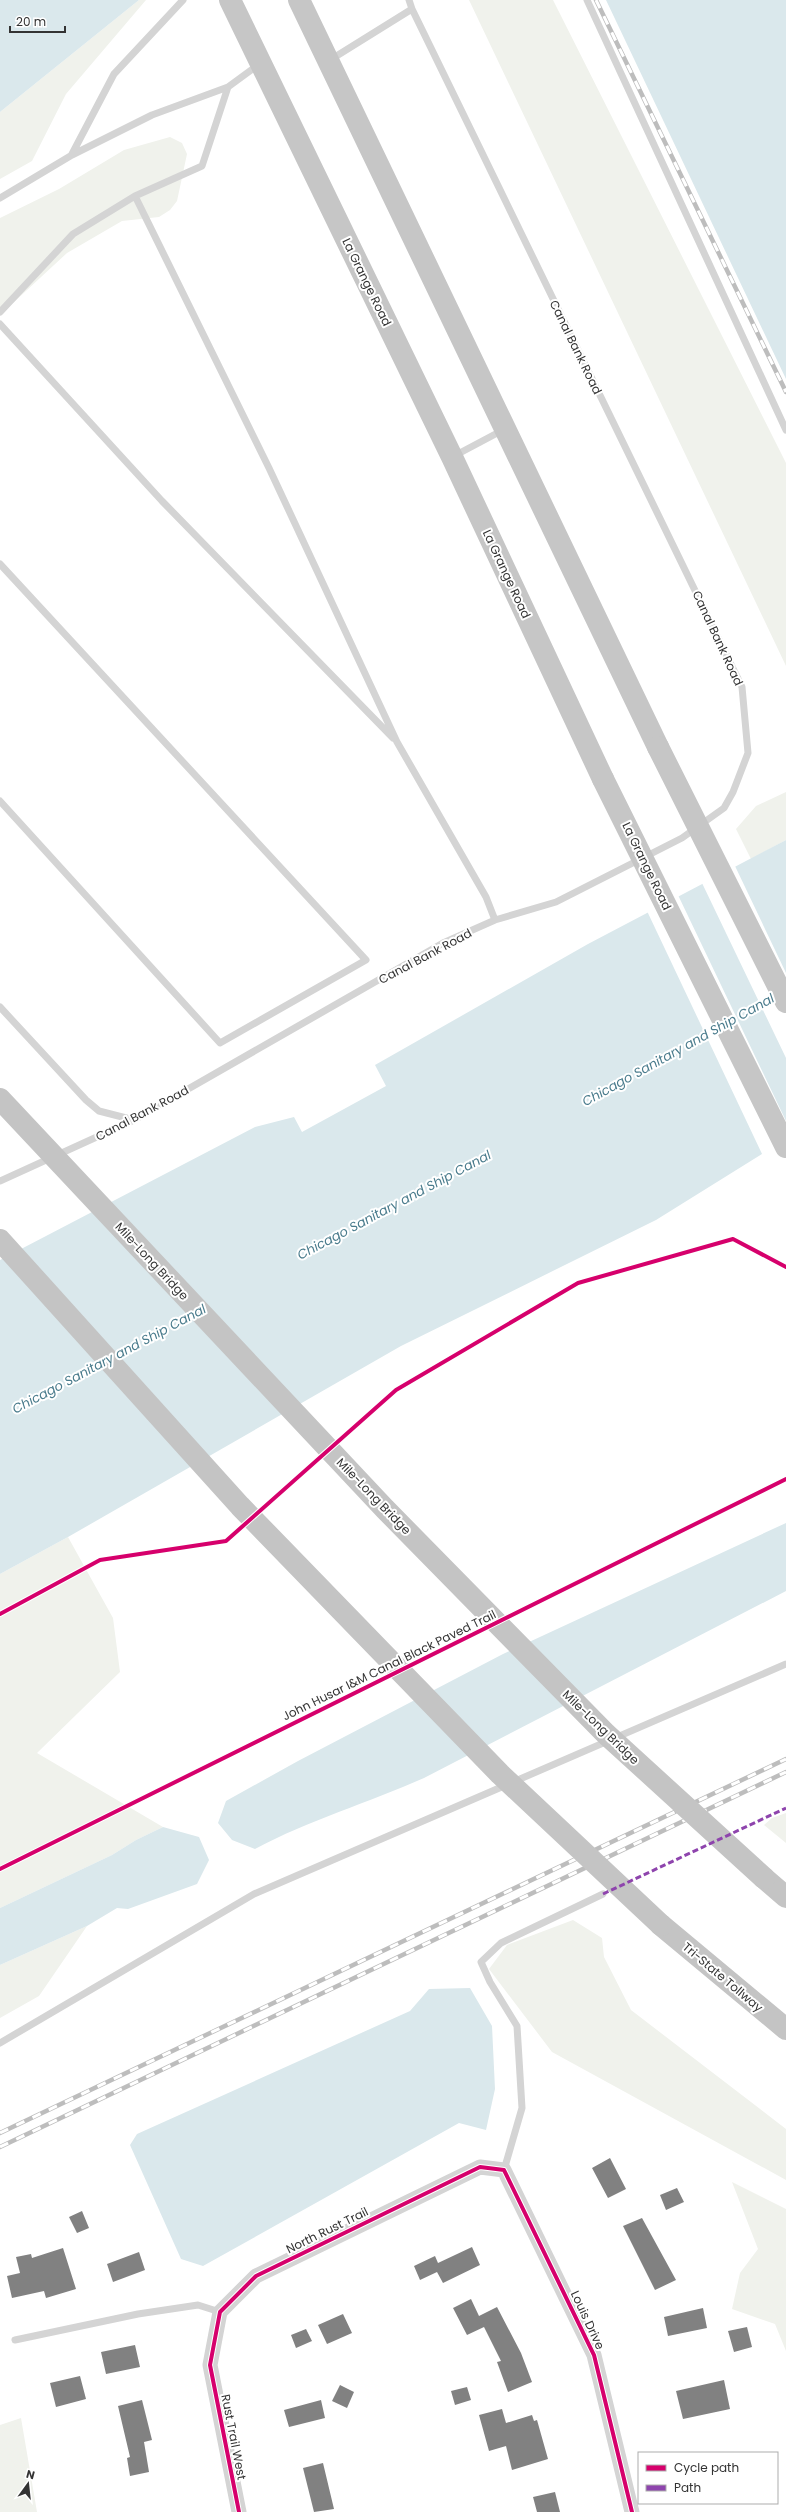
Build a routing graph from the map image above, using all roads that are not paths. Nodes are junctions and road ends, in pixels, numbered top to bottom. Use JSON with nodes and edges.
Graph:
{"nodes":[{"id":1,"x":184,"y":0,"type":"edge"},
{"id":2,"x":299,"y":0,"type":"edge"},
{"id":3,"x":409,"y":0,"type":"edge"},
{"id":4,"x":587,"y":0,"type":"edge"},
{"id":5,"x":232,"y":4,"type":"edge"},
{"id":6,"x":412,"y":10,"type":"junction"},
{"id":7,"x":328,"y":61,"type":"junction"},
{"id":8,"x":261,"y":63,"type":"junction"},
{"id":9,"x":228,"y":87,"type":"junction"},
{"id":10,"x":72,"y":155,"type":"junction"},
{"id":11,"x":135,"y":196,"type":"junction"},
{"id":12,"x":0,"y":198,"type":"edge"},
{"id":13,"x":0,"y":312,"type":"edge"},
{"id":14,"x":0,"y":324,"type":"edge"},
{"id":15,"x":506,"y":429,"type":"junction"},
{"id":16,"x":786,"y":430,"type":"edge"},
{"id":17,"x":452,"y":457,"type":"junction"},
{"id":18,"x":0,"y":564,"type":"edge"},
{"id":19,"x":397,"y":742,"type":"junction"},
{"id":20,"x":0,"y":801,"type":"edge"},
{"id":21,"x":495,"y":920,"type":"junction"},
{"id":22,"x":786,"y":1002,"type":"edge"},
{"id":23,"x":0,"y":1007,"type":"edge"},
{"id":24,"x":0,"y":1099,"type":"edge"},
{"id":25,"x":134,"y":1120,"type":"junction"},
{"id":26,"x":786,"y":1147,"type":"edge"},
{"id":27,"x":0,"y":1181,"type":"edge"},
{"id":28,"x":0,"y":1240,"type":"edge"},
{"id":29,"x":786,"y":1664,"type":"edge"},
{"id":30,"x":603,"y":1894,"type":"dead end"},
{"id":31,"x":786,"y":1897,"type":"edge"},
{"id":32,"x":786,"y":2029,"type":"edge"},
{"id":33,"x":0,"y":2043,"type":"edge"},
{"id":34,"x":504,"y":2170,"type":"junction"},
{"id":35,"x":220,"y":2312,"type":"junction"},
{"id":36,"x":15,"y":2340,"type":"dead end"},
{"id":37,"x":239,"y":2512,"type":"edge"},
{"id":38,"x":632,"y":2512,"type":"edge"}],
"edges":[{"from":1,"to":10,"type":"lane"},
{"from":2,"to":7,"type":"highway"},
{"from":3,"to":6,"type":"lane","name":"Canal Bank Road"},
{"from":4,"to":16,"type":"lane"},
{"from":5,"to":8,"type":"highway","name":"La Grange Road"},
{"from":6,"to":7,"type":"lane"},
{"from":6,"to":21,"type":"lane","name":"Canal Bank Road"},
{"from":7,"to":15,"type":"highway"},
{"from":8,"to":9,"type":"lane"},
{"from":8,"to":17,"type":"highway","name":"La Grange Road"},
{"from":9,"to":10,"type":"lane"},
{"from":9,"to":11,"type":"lane"},
{"from":10,"to":12,"type":"lane"},
{"from":11,"to":13,"type":"lane"},
{"from":11,"to":19,"type":"lane"},
{"from":14,"to":19,"type":"lane"},
{"from":15,"to":17,"type":"lane"},
{"from":15,"to":22,"type":"highway","bridge":true},
{"from":17,"to":26,"type":"highway","name":"La Grange Road","bridge":true},
{"from":18,"to":20,"type":"lane"},
{"from":19,"to":21,"type":"lane"},
{"from":21,"to":25,"type":"lane","name":"Canal Bank Road"},
{"from":23,"to":25,"type":"lane"},
{"from":24,"to":31,"type":"highway","name":"Mile-Long Bridge","bridge":true},
{"from":25,"to":27,"type":"lane","name":"Canal Bank Road"},
{"from":28,"to":32,"type":"highway","name":"Tri-State Tollway","bridge":true},
{"from":29,"to":33,"type":"lane"},
{"from":30,"to":34,"type":"lane"},
{"from":34,"to":35,"type":"street","name":"North Rust Trail"},
{"from":34,"to":38,"type":"street","name":"Louis Drive"},
{"from":35,"to":36,"type":"lane"},
{"from":35,"to":37,"type":"street","name":"Rust Trail West"}]}
